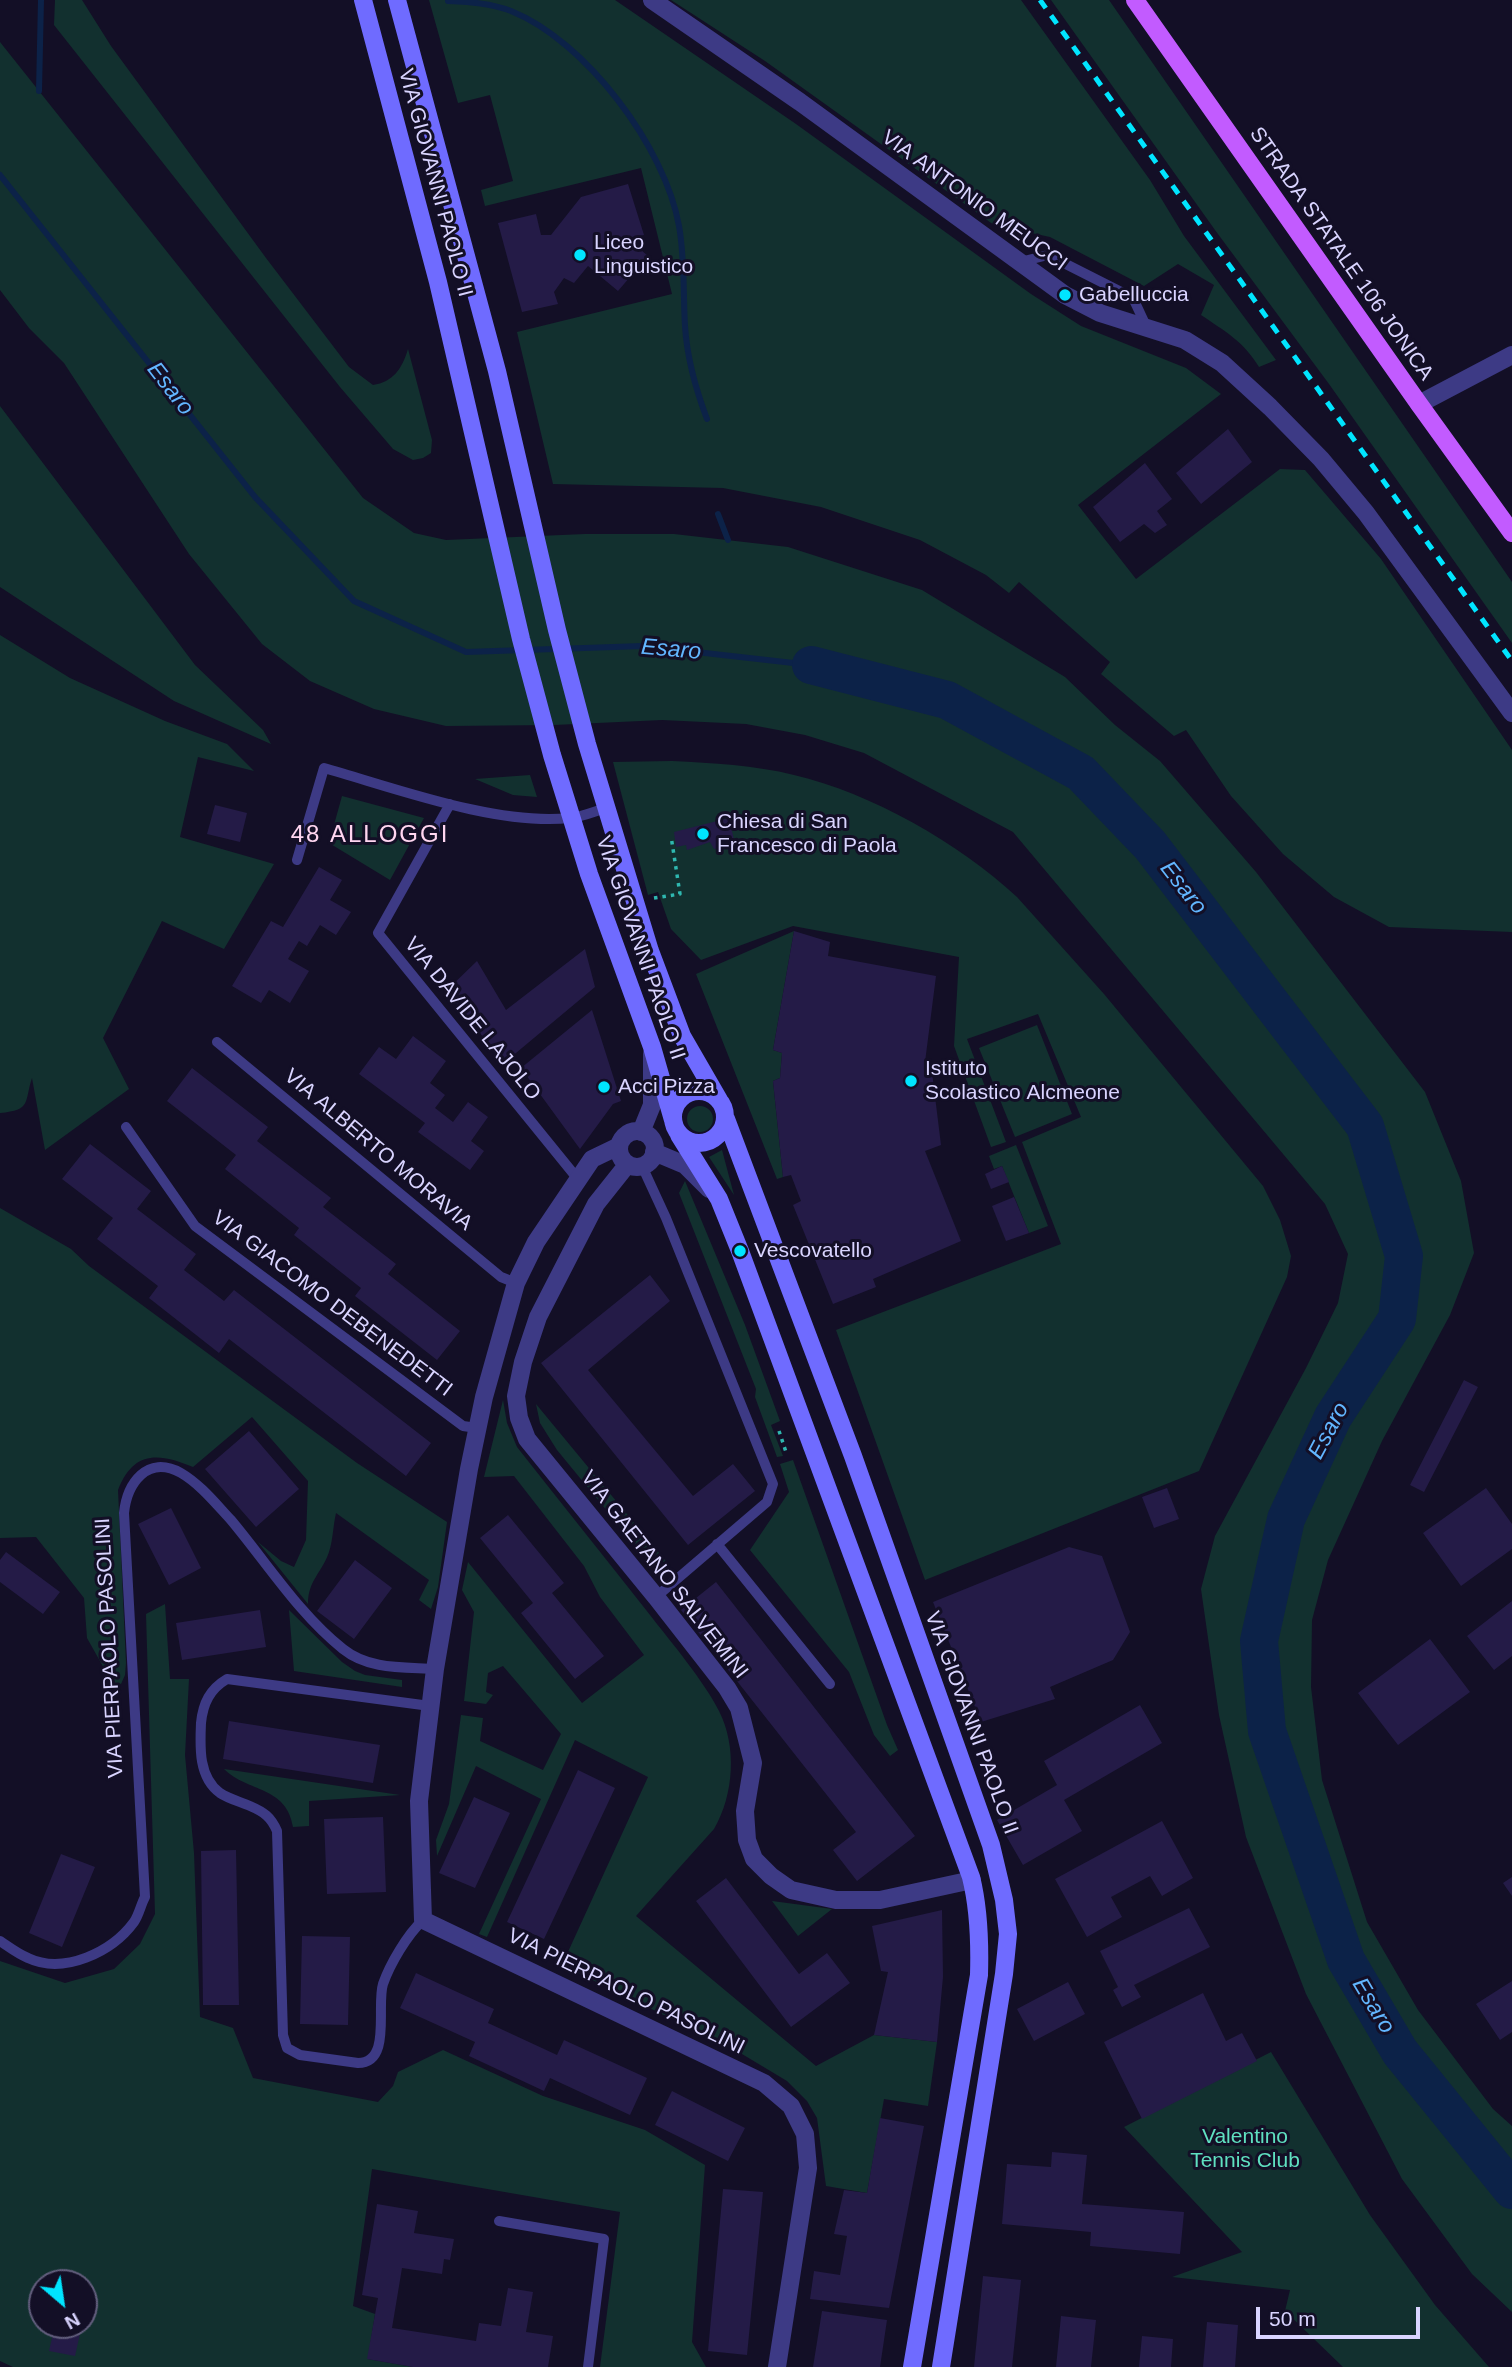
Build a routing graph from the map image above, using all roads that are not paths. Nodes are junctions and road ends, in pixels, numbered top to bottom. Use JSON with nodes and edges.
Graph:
{"nodes":[{"id":1,"x":363,"y":0,"type":"edge"},
{"id":2,"x":397,"y":0,"type":"edge"},
{"id":3,"x":652,"y":0,"type":"edge"},
{"id":4,"x":1135,"y":0,"type":"edge"},
{"id":5,"x":1020,"y":262,"type":"junction"},
{"id":6,"x":1147,"y":328,"type":"junction"},
{"id":7,"x":1512,"y":355,"type":"edge"},
{"id":8,"x":1419,"y":404,"type":"junction"},
{"id":9,"x":1512,"y":533,"type":"edge"},
{"id":10,"x":1512,"y":713,"type":"edge"},
{"id":11,"x":450,"y":804,"type":"junction"},
{"id":12,"x":606,"y":808,"type":"junction"},
{"id":13,"x":572,"y":818,"type":"junction"},
{"id":14,"x":298,"y":860,"type":"dead end"},
{"id":15,"x":217,"y":1042,"type":"dead end"},
{"id":16,"x":652,"y":1047,"type":"junction"},
{"id":17,"x":719,"y":1100,"type":"junction"},
{"id":18,"x":726,"y":1119,"type":"junction"},
{"id":19,"x":126,"y":1127,"type":"dead end"},
{"id":20,"x":676,"y":1127,"type":"junction"},
{"id":21,"x":642,"y":1132,"type":"junction"},
{"id":22,"x":619,"y":1146,"type":"junction"},
{"id":23,"x":654,"y":1152,"type":"junction"},
{"id":24,"x":634,"y":1166,"type":"junction"},
{"id":25,"x":577,"y":1178,"type":"junction"},
{"id":26,"x":719,"y":1199,"type":"junction"},
{"id":27,"x":516,"y":1283,"type":"junction"},
{"id":28,"x":477,"y":1429,"type":"junction"},
{"id":29,"x":717,"y":1544,"type":"junction"},
{"id":30,"x":656,"y":1597,"type":"junction"},
{"id":31,"x":435,"y":1669,"type":"junction"},
{"id":32,"x":830,"y":1684,"type":"dead end"},
{"id":33,"x":430,"y":1706,"type":"junction"},
{"id":34,"x":972,"y":1880,"type":"junction"},
{"id":35,"x":423,"y":1920,"type":"junction"},
{"id":36,"x":0,"y":1941,"type":"edge"},
{"id":37,"x":499,"y":2221,"type":"dead end"},
{"id":38,"x":588,"y":2367,"type":"edge"},
{"id":39,"x":777,"y":2367,"type":"edge"},
{"id":40,"x":912,"y":2367,"type":"edge"},
{"id":41,"x":941,"y":2367,"type":"edge"}],
"edges":[{"from":1,"to":13,"type":"street","name":"VIA GIOVANNI PAOLO II"},
{"from":2,"to":12,"type":"street","name":"VIA GIOVANNI PAOLO II"},
{"from":3,"to":5,"type":"street","name":"VIA ANTONIO MEUCCI"},
{"from":4,"to":8,"type":"main road","name":"STRADA STATALE 106 JONICA"},
{"from":5,"to":6,"type":"street","name":"VIA ANTONIO MEUCCI"},
{"from":5,"to":6,"type":"lane"},
{"from":6,"to":10,"type":"street","name":"VIA ANTONIO MEUCCI"},
{"from":7,"to":8,"type":"street"},
{"from":8,"to":9,"type":"main road","name":"STRADA STATALE 106 JONICA"},
{"from":11,"to":13,"type":"lane"},
{"from":11,"to":14,"type":"lane"},
{"from":11,"to":25,"type":"lane","name":"VIA DAVIDE LAJOLO"},
{"from":12,"to":13,"type":"lane"},
{"from":12,"to":17,"type":"street","name":"VIA GIOVANNI PAOLO II"},
{"from":13,"to":16,"type":"street","name":"VIA GIOVANNI PAOLO II"},
{"from":15,"to":27,"type":"lane","name":"VIA ALBERTO MORAVIA"},
{"from":16,"to":20,"type":"street","name":"VIA GIOVANNI PAOLO II"},
{"from":16,"to":21,"type":"street"},
{"from":17,"to":18,"type":"street"},
{"from":17,"to":20,"type":"street"},
{"from":18,"to":20,"type":"street"},
{"from":18,"to":41,"type":"street","name":"VIA GIOVANNI PAOLO II"},
{"from":19,"to":28,"type":"lane","name":"VIA GIACOMO DEBENEDETTI"},
{"from":20,"to":26,"type":"street","name":"VIA GIOVANNI PAOLO II"},
{"from":21,"to":22,"type":"street"},
{"from":21,"to":23,"type":"street"},
{"from":22,"to":24,"type":"street"},
{"from":22,"to":25,"type":"street"},
{"from":23,"to":24,"type":"street"},
{"from":23,"to":26,"type":"street"},
{"from":24,"to":29,"type":"lane"},
{"from":24,"to":30,"type":"street","name":"VIA GAETANO SALVEMINI"},
{"from":25,"to":27,"type":"street"},
{"from":26,"to":34,"type":"street","name":"VIA GIOVANNI PAOLO II"},
{"from":27,"to":28,"type":"street"},
{"from":28,"to":31,"type":"street"},
{"from":29,"to":30,"type":"lane"},
{"from":29,"to":32,"type":"lane"},
{"from":30,"to":34,"type":"street","name":"VIA GAETANO SALVEMINI"},
{"from":31,"to":33,"type":"street"},
{"from":31,"to":36,"type":"lane","name":"VIA PIERPAOLO PASOLINI"},
{"from":33,"to":35,"type":"street"},
{"from":33,"to":35,"type":"lane"},
{"from":34,"to":40,"type":"street","name":"VIA GIOVANNI PAOLO II"},
{"from":35,"to":39,"type":"street","name":"VIA PIERPAOLO PASOLINI"},
{"from":37,"to":38,"type":"lane"}]}
